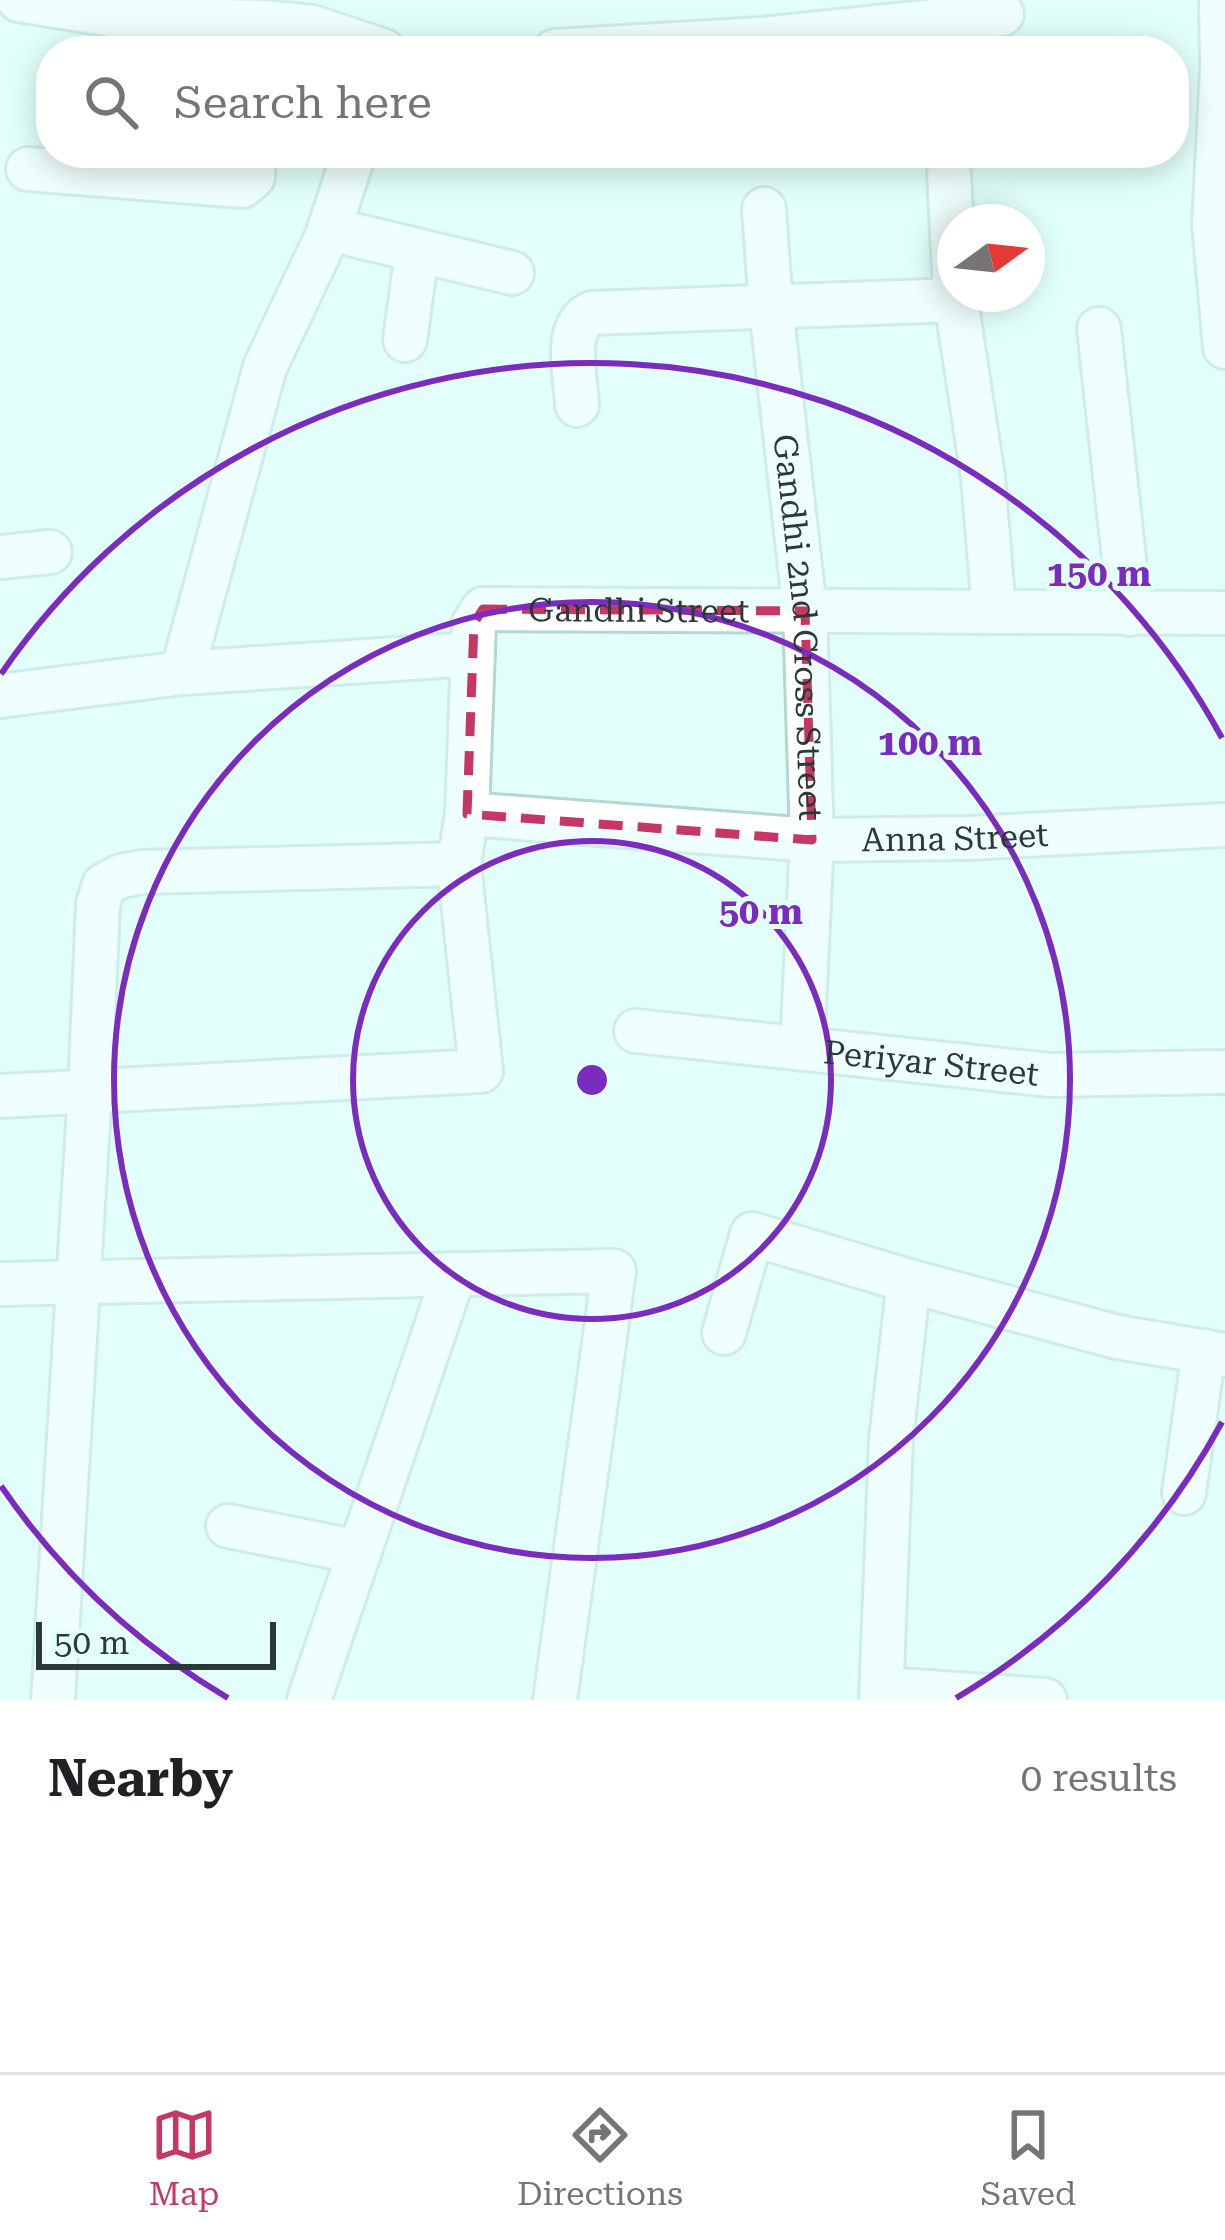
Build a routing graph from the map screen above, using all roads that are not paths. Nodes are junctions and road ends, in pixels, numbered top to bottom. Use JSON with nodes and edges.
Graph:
{"nodes":[{"id":1,"x":20,"y":0,"type":"edge"},
{"id":2,"x":1221,"y":0,"type":"edge"},
{"id":3,"x":136,"y":9,"type":"edge"},
{"id":4,"x":315,"y":13,"type":"edge"},
{"id":5,"x":1002,"y":14,"type":"dead end"},
{"id":6,"x":262,"y":36,"type":"edge"},
{"id":7,"x":357,"y":36,"type":"edge"},
{"id":8,"x":791,"y":36,"type":"edge"},
{"id":9,"x":253,"y":168,"type":"edge"},
{"id":10,"x":349,"y":168,"type":"edge"},
{"id":11,"x":28,"y":169,"type":"dead end"},
{"id":12,"x":949,"y":174,"type":"dead end"},
{"id":13,"x":950,"y":204,"type":"edge"},
{"id":14,"x":764,"y":209,"type":"dead end"},
{"id":15,"x":329,"y":229,"type":"junction"},
{"id":16,"x":417,"y":252,"type":"junction"},
{"id":17,"x":512,"y":273,"type":"dead end"},
{"id":18,"x":937,"y":296,"type":"edge"},
{"id":19,"x":771,"y":308,"type":"junction"},
{"id":20,"x":958,"y":312,"type":"edge"},
{"id":21,"x":1099,"y":329,"type":"dead end"},
{"id":22,"x":405,"y":340,"type":"dead end"},
{"id":23,"x":1225,"y":347,"type":"edge"},
{"id":24,"x":577,"y":405,"type":"dead end"},
{"id":25,"x":50,"y":552,"type":"dead end"},
{"id":26,"x":0,"y":557,"type":"edge"},
{"id":27,"x":805,"y":611,"type":"junction"},
{"id":28,"x":994,"y":611,"type":"junction"},
{"id":29,"x":1225,"y":613,"type":"edge"},
{"id":30,"x":1130,"y":614,"type":"junction"},
{"id":31,"x":473,"y":654,"type":"junction"},
{"id":32,"x":182,"y":673,"type":"junction"},
{"id":33,"x":0,"y":696,"type":"edge"},
{"id":34,"x":467,"y":814,"type":"junction"},
{"id":35,"x":1225,"y":825,"type":"edge"},
{"id":36,"x":812,"y":840,"type":"junction"},
{"id":37,"x":459,"y":864,"type":"junction"},
{"id":38,"x":636,"y":1031,"type":"dead end"},
{"id":39,"x":802,"y":1048,"type":"junction"},
{"id":40,"x":1225,"y":1072,"type":"edge"},
{"id":41,"x":90,"y":1090,"type":"junction"},
{"id":42,"x":0,"y":1096,"type":"edge"},
{"id":43,"x":454,"y":1274,"type":"junction"},
{"id":44,"x":78,"y":1281,"type":"junction"},
{"id":45,"x":909,"y":1281,"type":"junction"},
{"id":46,"x":0,"y":1284,"type":"edge"},
{"id":47,"x":724,"y":1333,"type":"dead end"},
{"id":48,"x":1214,"y":1353,"type":"edge"},
{"id":49,"x":1184,"y":1493,"type":"dead end"},
{"id":50,"x":228,"y":1526,"type":"dead end"},
{"id":51,"x":359,"y":1552,"type":"junction"},
{"id":52,"x":882,"y":1694,"type":"edge"},
{"id":53,"x":53,"y":1700,"type":"edge"},
{"id":54,"x":309,"y":1700,"type":"edge"},
{"id":55,"x":555,"y":1700,"type":"edge"},
{"id":56,"x":1045,"y":1700,"type":"edge"}],
"edges":[{"from":1,"to":3,"type":"street"},
{"from":2,"to":23,"type":"street"},
{"from":3,"to":6,"type":"street"},
{"from":4,"to":6,"type":"street"},
{"from":4,"to":7,"type":"street"},
{"from":5,"to":8,"type":"street"},
{"from":9,"to":11,"type":"street"},
{"from":10,"to":15,"type":"street"},
{"from":12,"to":13,"type":"street"},
{"from":14,"to":19,"type":"street","name":"Gandhi 2nd Cross Street"},
{"from":15,"to":16,"type":"street"},
{"from":15,"to":32,"type":"street"},
{"from":16,"to":17,"type":"street"},
{"from":16,"to":22,"type":"street"},
{"from":18,"to":19,"type":"street"},
{"from":19,"to":24,"type":"street"},
{"from":19,"to":27,"type":"street","name":"Gandhi 2nd Cross Street"},
{"from":20,"to":28,"type":"street"},
{"from":21,"to":30,"type":"street"},
{"from":25,"to":26,"type":"street"},
{"from":27,"to":28,"type":"street","name":"Gandhi Street"},
{"from":27,"to":31,"type":"street","name":"Gandhi Street"},
{"from":27,"to":36,"type":"street","name":"Gandhi 2nd Cross Street"},
{"from":28,"to":30,"type":"street","name":"Gandhi Street"},
{"from":29,"to":30,"type":"street","name":"Gandhi Street"},
{"from":31,"to":32,"type":"street"},
{"from":31,"to":34,"type":"street"},
{"from":32,"to":33,"type":"street"},
{"from":34,"to":36,"type":"street","name":"Anna Street"},
{"from":34,"to":37,"type":"street"},
{"from":35,"to":36,"type":"street","name":"Anna Street"},
{"from":36,"to":39,"type":"street","name":"Gandhi 2nd Cross Street"},
{"from":37,"to":41,"type":"street"},
{"from":37,"to":41,"type":"street"},
{"from":38,"to":39,"type":"street","name":"Periyar Street"},
{"from":39,"to":40,"type":"street","name":"Periyar Street"},
{"from":41,"to":42,"type":"street"},
{"from":41,"to":44,"type":"street"},
{"from":43,"to":44,"type":"street"},
{"from":43,"to":51,"type":"street"},
{"from":43,"to":55,"type":"street"},
{"from":44,"to":46,"type":"street"},
{"from":44,"to":53,"type":"street"},
{"from":45,"to":47,"type":"street"},
{"from":45,"to":48,"type":"street"},
{"from":45,"to":52,"type":"street"},
{"from":48,"to":49,"type":"street"},
{"from":50,"to":51,"type":"street"},
{"from":51,"to":54,"type":"street"},
{"from":52,"to":56,"type":"street"}]}
